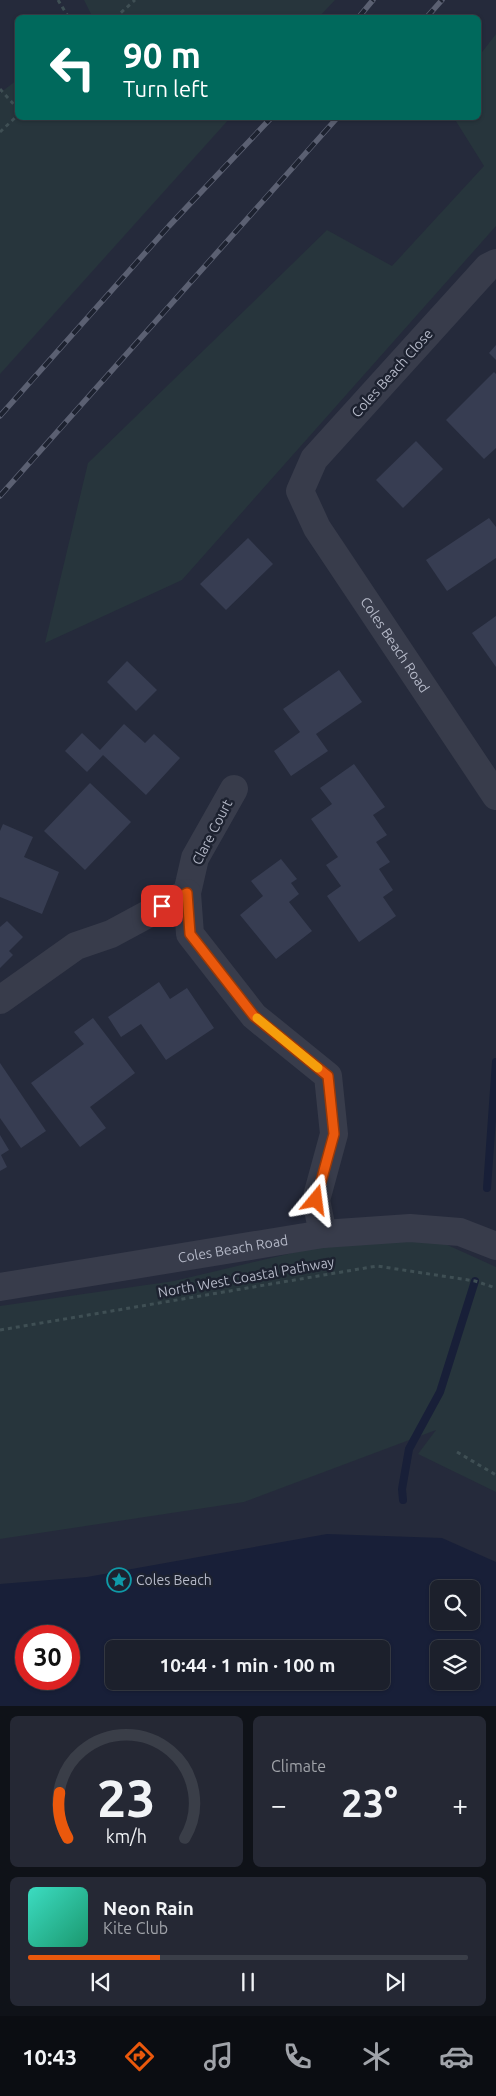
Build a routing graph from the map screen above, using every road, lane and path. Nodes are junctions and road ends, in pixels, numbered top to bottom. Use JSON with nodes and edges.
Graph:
{"nodes":[{"id":1,"x":58,"y":0,"type":"edge"},
{"id":2,"x":135,"y":0,"type":"edge"},
{"id":3,"x":67,"y":15,"type":"edge"},
{"id":4,"x":118,"y":15,"type":"edge"},
{"id":5,"x":0,"y":89,"type":"edge"},
{"id":6,"x":15,"y":106,"type":"edge"},
{"id":7,"x":15,"y":118,"type":"edge"},
{"id":8,"x":0,"y":132,"type":"edge"},
{"id":9,"x":496,"y":263,"type":"edge"},
{"id":10,"x":300,"y":491,"type":"joint"},
{"id":11,"x":234,"y":788,"type":"dead end"},
{"id":12,"x":496,"y":796,"type":"edge"},
{"id":13,"x":187,"y":893,"type":"junction"},
{"id":14,"x":0,"y":1000,"type":"edge"},
{"id":15,"x":324,"y":1234,"type":"junction"},
{"id":16,"x":496,"y":1246,"type":"edge"},
{"id":17,"x":0,"y":1288,"type":"edge"},
{"id":18,"x":496,"y":1288,"type":"edge"},
{"id":19,"x":0,"y":1330,"type":"edge"},
{"id":20,"x":457,"y":1452,"type":"dead end"},
{"id":21,"x":496,"y":1475,"type":"edge"}],
"edges":[{"from":1,"to":3,"type":"path"},
{"from":2,"to":4,"type":"path"},
{"from":5,"to":6,"type":"path"},
{"from":7,"to":8,"type":"path"},
{"from":9,"to":10,"type":"street","name":"Coles Beach Close"},
{"from":10,"to":12,"type":"street","name":"Coles Beach Road"},
{"from":11,"to":13,"type":"street","name":"Clare Court"},
{"from":13,"to":14,"type":"street"},
{"from":13,"to":15,"type":"street","name":"Clare Court"},
{"from":15,"to":16,"type":"street","name":"Coles Beach Road"},
{"from":15,"to":17,"type":"street","name":"Coles Beach Road"},
{"from":18,"to":19,"type":"path","name":"North West Coastal Pathway"},
{"from":20,"to":21,"type":"path"}]}
